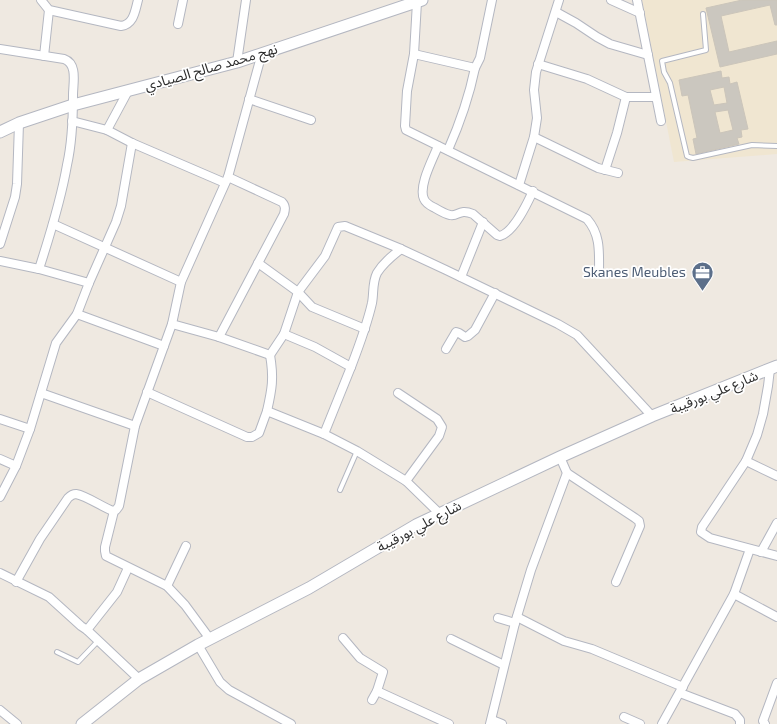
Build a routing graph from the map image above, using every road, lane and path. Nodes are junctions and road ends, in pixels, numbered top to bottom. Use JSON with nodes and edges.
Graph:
{"nodes":[{"id":1,"x":41,"y":0,"type":"edge"},
{"id":2,"x":138,"y":0,"type":"edge"},
{"id":3,"x":183,"y":0,"type":"edge"},
{"id":4,"x":246,"y":0,"type":"edge"},
{"id":5,"x":492,"y":0,"type":"edge"},
{"id":6,"x":559,"y":0,"type":"edge"},
{"id":7,"x":611,"y":0,"type":"edge"},
{"id":8,"x":637,"y":0,"type":"edge"},
{"id":9,"x":419,"y":1,"type":"edge"},
{"id":10,"x":49,"y":10,"type":"junction"},
{"id":11,"x":556,"y":12,"type":"junction"},
{"id":12,"x":640,"y":13,"type":"junction"},
{"id":13,"x":703,"y":14,"type":"dead end"},
{"id":14,"x":178,"y":24,"type":"dead end"},
{"id":15,"x":0,"y":48,"type":"edge"},
{"id":16,"x":262,"y":53,"type":"junction"},
{"id":17,"x":414,"y":54,"type":"junction"},
{"id":18,"x":648,"y":55,"type":"junction"},
{"id":19,"x":44,"y":56,"type":"junction"},
{"id":20,"x":237,"y":62,"type":"junction"},
{"id":21,"x":538,"y":64,"type":"junction"},
{"id":22,"x":475,"y":68,"type":"junction"},
{"id":23,"x":128,"y":90,"type":"junction"},
{"id":24,"x":626,"y":97,"type":"junction"},
{"id":25,"x":656,"y":97,"type":"junction"},
{"id":26,"x":249,"y":99,"type":"junction"},
{"id":27,"x":73,"y":105,"type":"junction"},
{"id":28,"x":311,"y":120,"type":"dead end"},
{"id":29,"x":72,"y":121,"type":"junction"},
{"id":30,"x":661,"y":121,"type":"dead end"},
{"id":31,"x":19,"y":123,"type":"junction"},
{"id":32,"x":107,"y":130,"type":"junction"},
{"id":33,"x":0,"y":132,"type":"edge"},
{"id":34,"x":534,"y":137,"type":"junction"},
{"id":35,"x":132,"y":143,"type":"junction"},
{"id":36,"x":438,"y":146,"type":"junction"},
{"id":37,"x":777,"y":146,"type":"edge"},
{"id":38,"x":448,"y":150,"type":"junction"},
{"id":39,"x":605,"y":170,"type":"junction"},
{"id":40,"x":618,"y":174,"type":"dead end"},
{"id":41,"x":227,"y":180,"type":"junction"},
{"id":42,"x":519,"y":185,"type":"junction"},
{"id":43,"x":533,"y":191,"type":"junction"},
{"id":44,"x":483,"y":222,"type":"junction"},
{"id":45,"x":53,"y":224,"type":"junction"},
{"id":46,"x":0,"y":244,"type":"edge"},
{"id":47,"x":105,"y":247,"type":"junction"},
{"id":48,"x":401,"y":249,"type":"junction"},
{"id":49,"x":0,"y":261,"type":"edge"},
{"id":50,"x":258,"y":264,"type":"junction"},
{"id":51,"x":39,"y":269,"type":"junction"},
{"id":52,"x":599,"y":272,"type":"dead end"},
{"id":53,"x":461,"y":277,"type":"junction"},
{"id":54,"x":181,"y":282,"type":"junction"},
{"id":55,"x":89,"y":283,"type":"junction"},
{"id":56,"x":298,"y":292,"type":"junction"},
{"id":57,"x":495,"y":293,"type":"junction"},
{"id":58,"x":77,"y":314,"type":"junction"},
{"id":59,"x":172,"y":324,"type":"junction"},
{"id":60,"x":365,"y":329,"type":"junction"},
{"id":61,"x":284,"y":334,"type":"junction"},
{"id":62,"x":219,"y":337,"type":"junction"},
{"id":63,"x":164,"y":346,"type":"junction"},
{"id":64,"x":446,"y":349,"type":"dead end"},
{"id":65,"x":270,"y":355,"type":"junction"},
{"id":66,"x":351,"y":367,"type":"junction"},
{"id":67,"x":773,"y":368,"type":"edge"},
{"id":68,"x":147,"y":392,"type":"junction"},
{"id":69,"x":41,"y":393,"type":"junction"},
{"id":70,"x":398,"y":393,"type":"dead end"},
{"id":71,"x":266,"y":411,"type":"junction"},
{"id":72,"x":652,"y":416,"type":"junction"},
{"id":73,"x":0,"y":419,"type":"edge"},
{"id":74,"x":135,"y":426,"type":"junction"},
{"id":75,"x":30,"y":429,"type":"junction"},
{"id":76,"x":324,"y":434,"type":"junction"},
{"id":77,"x":357,"y":451,"type":"junction"},
{"id":78,"x":560,"y":457,"type":"junction"},
{"id":79,"x":0,"y":459,"type":"edge"},
{"id":80,"x":746,"y":461,"type":"junction"},
{"id":81,"x":16,"y":466,"type":"junction"},
{"id":82,"x":567,"y":473,"type":"junction"},
{"id":83,"x":777,"y":476,"type":"edge"},
{"id":84,"x":406,"y":481,"type":"junction"},
{"id":85,"x":340,"y":490,"type":"dead end"},
{"id":86,"x":0,"y":496,"type":"edge"},
{"id":87,"x":114,"y":511,"type":"junction"},
{"id":88,"x":440,"y":514,"type":"junction"},
{"id":89,"x":777,"y":523,"type":"edge"},
{"id":90,"x":186,"y":546,"type":"dead end"},
{"id":91,"x":750,"y":549,"type":"junction"},
{"id":92,"x":761,"y":552,"type":"junction"},
{"id":93,"x":777,"y":556,"type":"edge"},
{"id":94,"x":128,"y":568,"type":"junction"},
{"id":95,"x":0,"y":574,"type":"edge"},
{"id":96,"x":16,"y":582,"type":"junction"},
{"id":97,"x":616,"y":582,"type":"dead end"},
{"id":98,"x":167,"y":586,"type":"junction"},
{"id":99,"x":734,"y":594,"type":"junction"},
{"id":100,"x":777,"y":617,"type":"edge"},
{"id":101,"x":498,"y":618,"type":"dead end"},
{"id":102,"x":516,"y":620,"type":"junction"},
{"id":103,"x":88,"y":630,"type":"junction"},
{"id":104,"x":343,"y":638,"type":"dead end"},
{"id":105,"x":210,"y":639,"type":"junction"},
{"id":106,"x":98,"y":640,"type":"junction"},
{"id":107,"x":451,"y":640,"type":"dead end"},
{"id":108,"x":198,"y":645,"type":"junction"},
{"id":109,"x":57,"y":652,"type":"dead end"},
{"id":110,"x":504,"y":665,"type":"junction"},
{"id":111,"x":139,"y":680,"type":"junction"},
{"id":112,"x":777,"y":683,"type":"edge"},
{"id":113,"x":682,"y":690,"type":"junction"},
{"id":114,"x":377,"y":691,"type":"junction"},
{"id":115,"x":372,"y":700,"type":"dead end"},
{"id":116,"x":0,"y":710,"type":"edge"},
{"id":117,"x":624,"y":717,"type":"dead end"},
{"id":118,"x":491,"y":722,"type":"edge"},
{"id":119,"x":17,"y":724,"type":"edge"},
{"id":120,"x":82,"y":724,"type":"edge"},
{"id":121,"x":291,"y":724,"type":"edge"},
{"id":122,"x":449,"y":724,"type":"edge"},
{"id":123,"x":502,"y":724,"type":"edge"},
{"id":124,"x":640,"y":724,"type":"edge"},
{"id":125,"x":662,"y":724,"type":"edge"},
{"id":126,"x":740,"y":724,"type":"edge"},
{"id":127,"x":765,"y":724,"type":"edge"}],
"edges":[{"from":1,"to":10,"type":"street"},
{"from":2,"to":10,"type":"street"},
{"from":3,"to":14,"type":"street"},
{"from":4,"to":20,"type":"street"},
{"from":5,"to":22,"type":"street"},
{"from":6,"to":11,"type":"street"},
{"from":7,"to":12,"type":"street"},
{"from":8,"to":12,"type":"street"},
{"from":9,"to":16,"type":"main road","name":"نهج محمد صالح الصيادي"},
{"from":9,"to":17,"type":"street"},
{"from":10,"to":19,"type":"street"},
{"from":11,"to":18,"type":"street"},
{"from":11,"to":21,"type":"street"},
{"from":12,"to":18,"type":"street"},
{"from":13,"to":37,"type":"lane"},
{"from":15,"to":19,"type":"street"},
{"from":16,"to":20,"type":"main road","name":"نهج محمد صالح الصيادي"},
{"from":16,"to":26,"type":"street"},
{"from":17,"to":22,"type":"street"},
{"from":17,"to":36,"type":"street"},
{"from":18,"to":25,"type":"street"},
{"from":19,"to":27,"type":"street"},
{"from":20,"to":23,"type":"main road","name":"نهج محمد صالح الصيادي"},
{"from":21,"to":24,"type":"street"},
{"from":21,"to":34,"type":"street"},
{"from":22,"to":38,"type":"street"},
{"from":23,"to":27,"type":"main road","name":"نهج محمد صالح الصيادي"},
{"from":23,"to":32,"type":"street"},
{"from":24,"to":25,"type":"street"},
{"from":24,"to":39,"type":"street"},
{"from":25,"to":30,"type":"street"},
{"from":26,"to":28,"type":"street"},
{"from":26,"to":41,"type":"street"},
{"from":27,"to":29,"type":"street"},
{"from":27,"to":31,"type":"main road","name":"نهج محمد صالح الصيادي"},
{"from":29,"to":32,"type":"street"},
{"from":29,"to":45,"type":"street"},
{"from":31,"to":33,"type":"main road","name":"نهج محمد صالح الصيادي"},
{"from":31,"to":46,"type":"street"},
{"from":32,"to":35,"type":"street"},
{"from":34,"to":39,"type":"street"},
{"from":34,"to":42,"type":"street"},
{"from":35,"to":41,"type":"street"},
{"from":35,"to":47,"type":"street"},
{"from":36,"to":38,"type":"street"},
{"from":36,"to":44,"type":"street"},
{"from":38,"to":42,"type":"street"},
{"from":39,"to":40,"type":"street"},
{"from":41,"to":50,"type":"street"},
{"from":41,"to":54,"type":"street"},
{"from":42,"to":43,"type":"street"},
{"from":43,"to":44,"type":"street"},
{"from":43,"to":52,"type":"street"},
{"from":44,"to":53,"type":"street"},
{"from":45,"to":47,"type":"street"},
{"from":45,"to":51,"type":"street"},
{"from":47,"to":54,"type":"street"},
{"from":47,"to":55,"type":"street"},
{"from":48,"to":53,"type":"street"},
{"from":48,"to":56,"type":"street"},
{"from":48,"to":60,"type":"street"},
{"from":49,"to":51,"type":"street"},
{"from":50,"to":56,"type":"street"},
{"from":50,"to":62,"type":"street"},
{"from":51,"to":55,"type":"street"},
{"from":53,"to":57,"type":"street"},
{"from":54,"to":59,"type":"street"},
{"from":55,"to":58,"type":"street"},
{"from":56,"to":60,"type":"street"},
{"from":56,"to":61,"type":"street"},
{"from":57,"to":64,"type":"street"},
{"from":57,"to":72,"type":"street"},
{"from":58,"to":63,"type":"street"},
{"from":58,"to":69,"type":"street"},
{"from":59,"to":62,"type":"street"},
{"from":59,"to":63,"type":"street"},
{"from":60,"to":66,"type":"street"},
{"from":61,"to":65,"type":"street"},
{"from":61,"to":66,"type":"street"},
{"from":62,"to":65,"type":"street"},
{"from":63,"to":68,"type":"street"},
{"from":65,"to":71,"type":"street"},
{"from":66,"to":76,"type":"street"},
{"from":67,"to":72,"type":"main road","name":"شارع علي بورقيبة"},
{"from":67,"to":80,"type":"street"},
{"from":68,"to":71,"type":"street"},
{"from":68,"to":74,"type":"street"},
{"from":69,"to":74,"type":"street"},
{"from":69,"to":75,"type":"street"},
{"from":70,"to":84,"type":"street"},
{"from":71,"to":76,"type":"street"},
{"from":72,"to":78,"type":"main road","name":"شارع علي بورقيبة"},
{"from":73,"to":75,"type":"street"},
{"from":74,"to":87,"type":"street"},
{"from":75,"to":81,"type":"street"},
{"from":76,"to":77,"type":"street"},
{"from":77,"to":84,"type":"street"},
{"from":77,"to":85,"type":"lane"},
{"from":78,"to":82,"type":"street"},
{"from":78,"to":88,"type":"main road","name":"شارع علي بورقيبة"},
{"from":79,"to":81,"type":"street"},
{"from":80,"to":83,"type":"street"},
{"from":80,"to":91,"type":"street"},
{"from":81,"to":86,"type":"street"},
{"from":82,"to":97,"type":"street"},
{"from":82,"to":102,"type":"street"},
{"from":84,"to":88,"type":"street"},
{"from":87,"to":94,"type":"street"},
{"from":87,"to":96,"type":"street"},
{"from":88,"to":105,"type":"main road","name":"شارع علي بورقيبة"},
{"from":89,"to":92,"type":"street"},
{"from":90,"to":98,"type":"street"},
{"from":91,"to":92,"type":"street"},
{"from":91,"to":99,"type":"street"},
{"from":92,"to":93,"type":"street"},
{"from":94,"to":98,"type":"street"},
{"from":94,"to":103,"type":"street"},
{"from":95,"to":96,"type":"street"},
{"from":96,"to":103,"type":"street"},
{"from":98,"to":105,"type":"street"},
{"from":99,"to":100,"type":"street"},
{"from":99,"to":113,"type":"street"},
{"from":101,"to":102,"type":"street"},
{"from":102,"to":110,"type":"street"},
{"from":102,"to":113,"type":"street"},
{"from":103,"to":106,"type":"street"},
{"from":104,"to":114,"type":"street"},
{"from":105,"to":108,"type":"main road","name":"شارع علي بورقيبة"},
{"from":106,"to":109,"type":"lane"},
{"from":106,"to":111,"type":"street"},
{"from":107,"to":110,"type":"street"},
{"from":108,"to":111,"type":"main road","name":"شارع علي بورقيبة"},
{"from":108,"to":121,"type":"street"},
{"from":110,"to":118,"type":"street"},
{"from":111,"to":120,"type":"main road","name":"شارع علي بورقيبة"},
{"from":112,"to":127,"type":"street"},
{"from":113,"to":125,"type":"street"},
{"from":113,"to":126,"type":"street"},
{"from":114,"to":115,"type":"street"},
{"from":114,"to":122,"type":"street"},
{"from":116,"to":119,"type":"street"},
{"from":117,"to":124,"type":"street"},
{"from":118,"to":123,"type":"street"}]}
